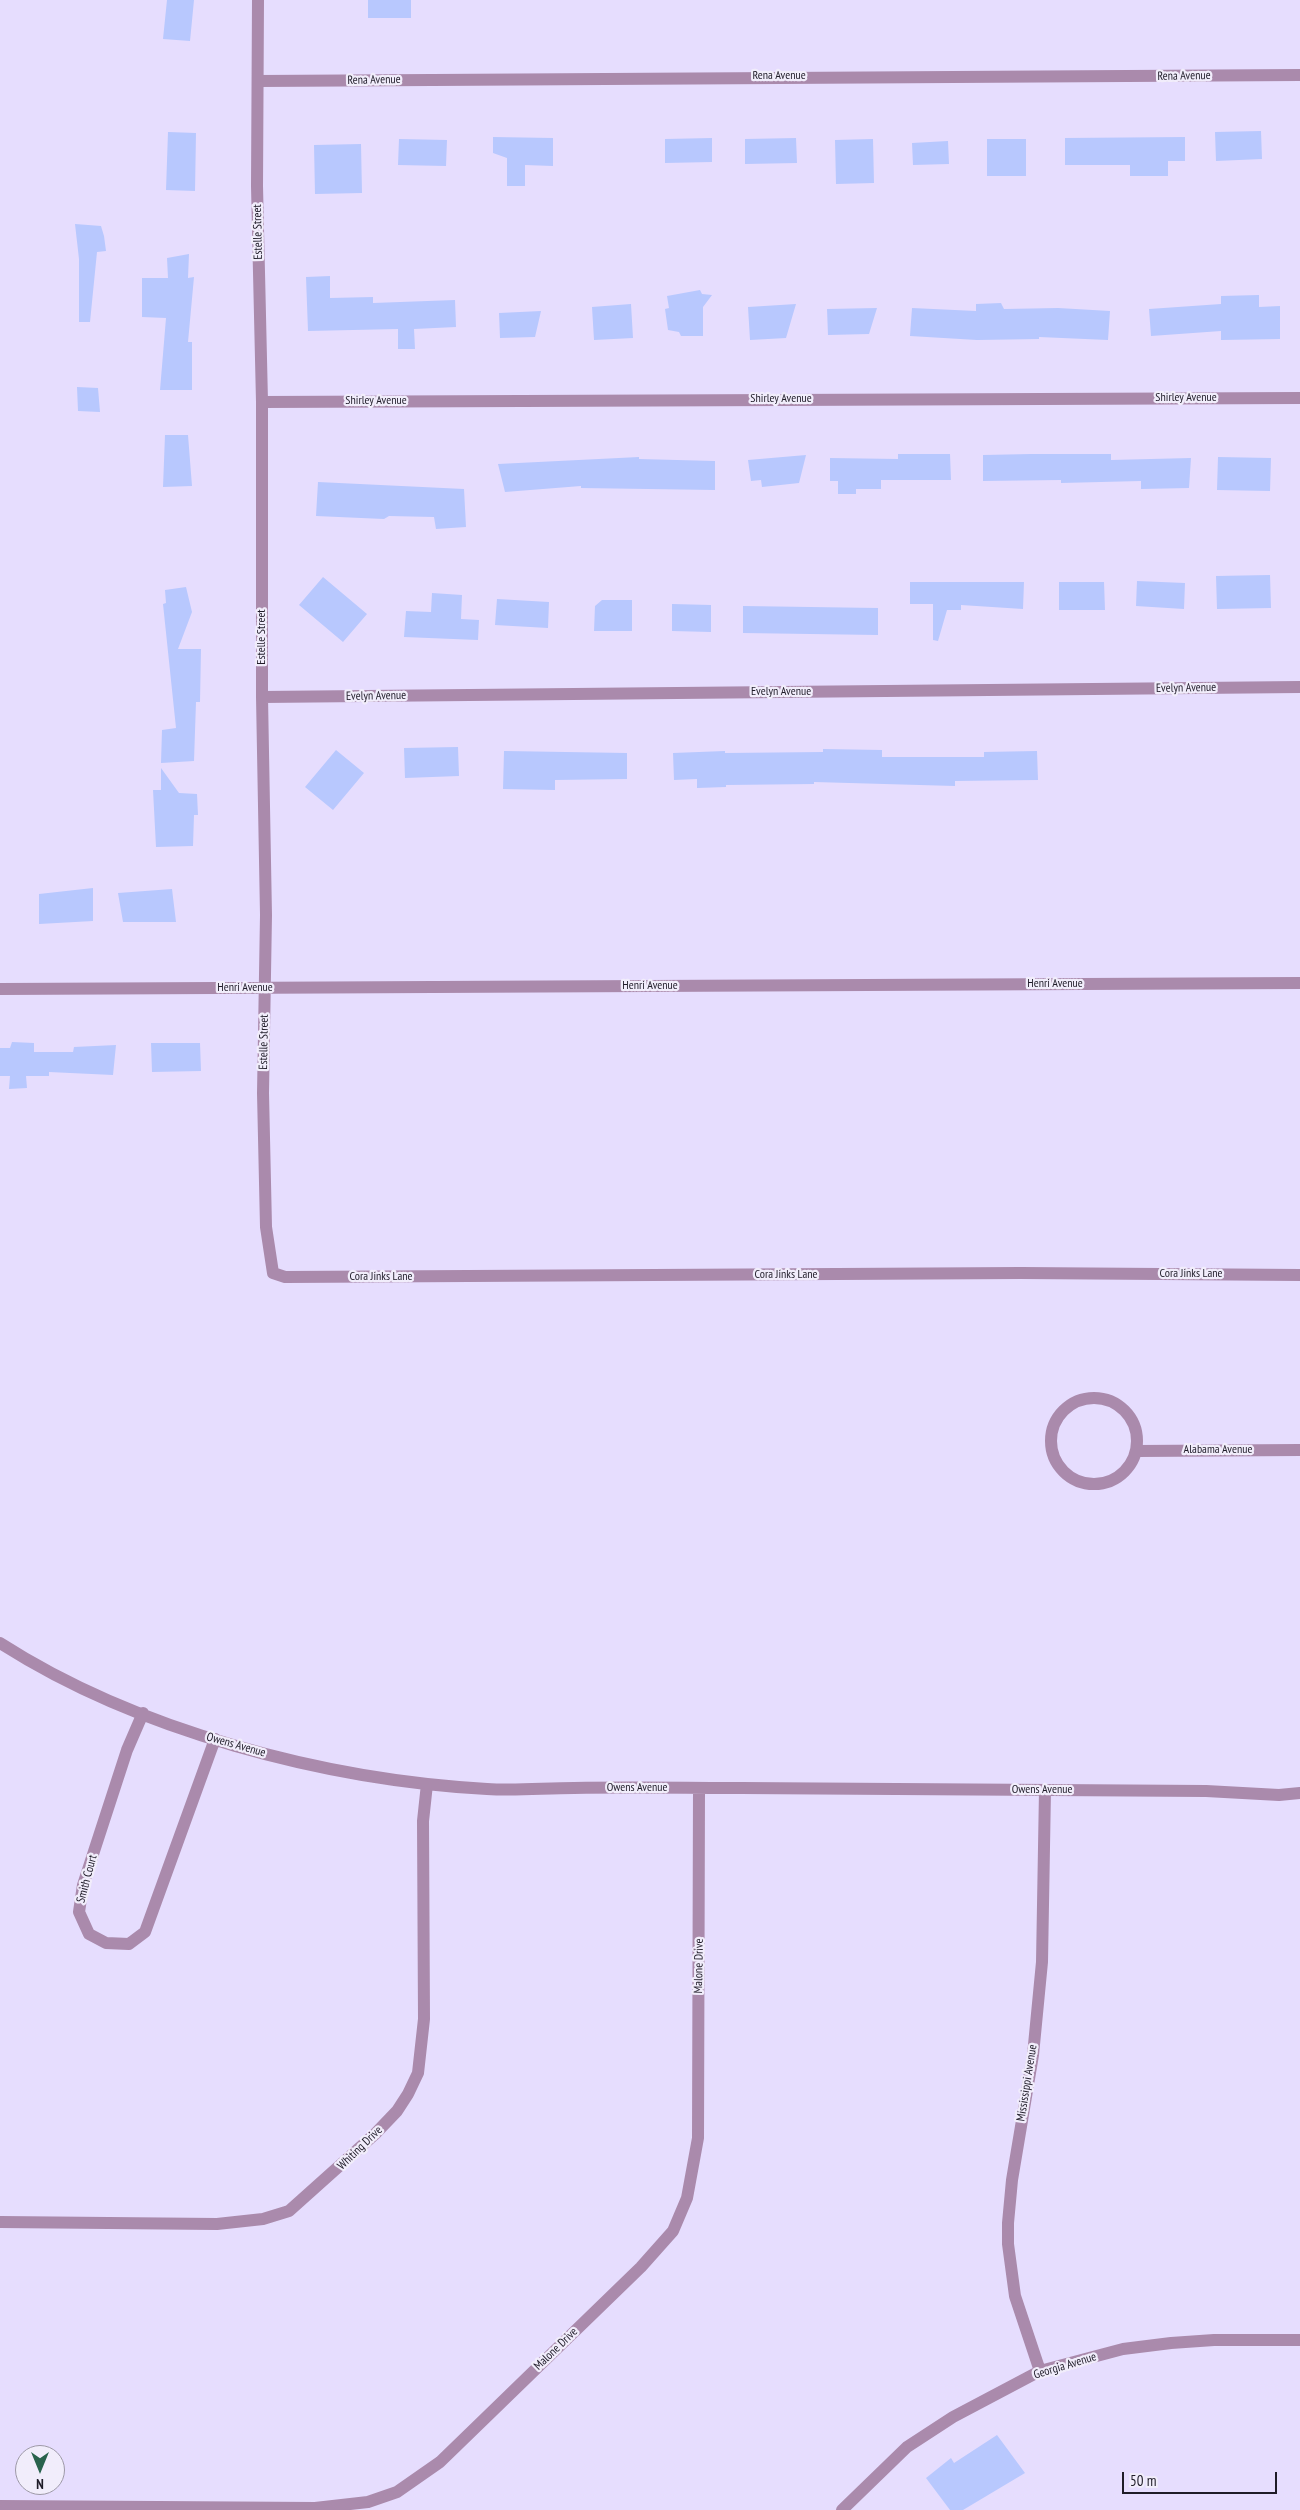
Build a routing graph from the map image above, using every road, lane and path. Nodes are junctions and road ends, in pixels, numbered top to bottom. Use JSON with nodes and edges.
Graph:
{"nodes":[{"id":1,"x":258,"y":0,"type":"edge"},
{"id":2,"x":1300,"y":75,"type":"edge"},
{"id":3,"x":258,"y":81,"type":"junction"},
{"id":4,"x":1300,"y":398,"type":"edge"},
{"id":5,"x":262,"y":402,"type":"junction"},
{"id":6,"x":1300,"y":687,"type":"edge"},
{"id":7,"x":262,"y":697,"type":"junction"},
{"id":8,"x":1300,"y":983,"type":"edge"},
{"id":9,"x":265,"y":988,"type":"junction"},
{"id":10,"x":0,"y":989,"type":"edge"},
{"id":11,"x":273,"y":1273,"type":"joint"},
{"id":12,"x":1300,"y":1275,"type":"edge"},
{"id":13,"x":1300,"y":1450,"type":"edge"},
{"id":14,"x":1137,"y":1451,"type":"junction"},
{"id":15,"x":0,"y":1643,"type":"edge"},
{"id":16,"x":143,"y":1713,"type":"junction"},
{"id":17,"x":214,"y":1739,"type":"junction"},
{"id":18,"x":427,"y":1784,"type":"junction"},
{"id":19,"x":699,"y":1788,"type":"junction"},
{"id":20,"x":1045,"y":1790,"type":"junction"},
{"id":21,"x":1300,"y":1793,"type":"edge"},
{"id":22,"x":0,"y":2222,"type":"edge"},
{"id":23,"x":1300,"y":2340,"type":"edge"},
{"id":24,"x":1040,"y":2371,"type":"junction"},
{"id":25,"x":0,"y":2506,"type":"edge"},
{"id":26,"x":842,"y":2510,"type":"edge"}],
"edges":[{"from":1,"to":3,"type":"street","name":"Estelle Street"},
{"from":2,"to":3,"type":"street","name":"Rena Avenue"},
{"from":3,"to":5,"type":"street","name":"Estelle Street"},
{"from":4,"to":5,"type":"street","name":"Shirley Avenue"},
{"from":5,"to":7,"type":"street","name":"Estelle Street"},
{"from":6,"to":7,"type":"street","name":"Evelyn Avenue"},
{"from":7,"to":9,"type":"street","name":"Estelle Street"},
{"from":8,"to":9,"type":"street","name":"Henri Avenue"},
{"from":9,"to":10,"type":"street","name":"Henri Avenue"},
{"from":9,"to":11,"type":"street","name":"Estelle Street"},
{"from":11,"to":12,"type":"street","name":"Cora Jinks Lane"},
{"from":13,"to":14,"type":"street","name":"Alabama Avenue"},
{"from":14,"to":14,"type":"street"},
{"from":15,"to":16,"type":"street","name":"Owens Avenue"},
{"from":16,"to":17,"type":"street","name":"Owens Avenue"},
{"from":16,"to":17,"type":"street","name":"Smith Court"},
{"from":17,"to":18,"type":"street","name":"Owens Avenue"},
{"from":18,"to":19,"type":"street","name":"Owens Avenue"},
{"from":18,"to":22,"type":"street","name":"Whiting Drive"},
{"from":19,"to":20,"type":"street","name":"Owens Avenue"},
{"from":19,"to":25,"type":"street","name":"Malone Drive"},
{"from":20,"to":21,"type":"street","name":"Owens Avenue"},
{"from":20,"to":24,"type":"street","name":"Mississippi Avenue"},
{"from":23,"to":24,"type":"street","name":"Georgia Avenue"},
{"from":24,"to":26,"type":"street","name":"Georgia Avenue"}]}
